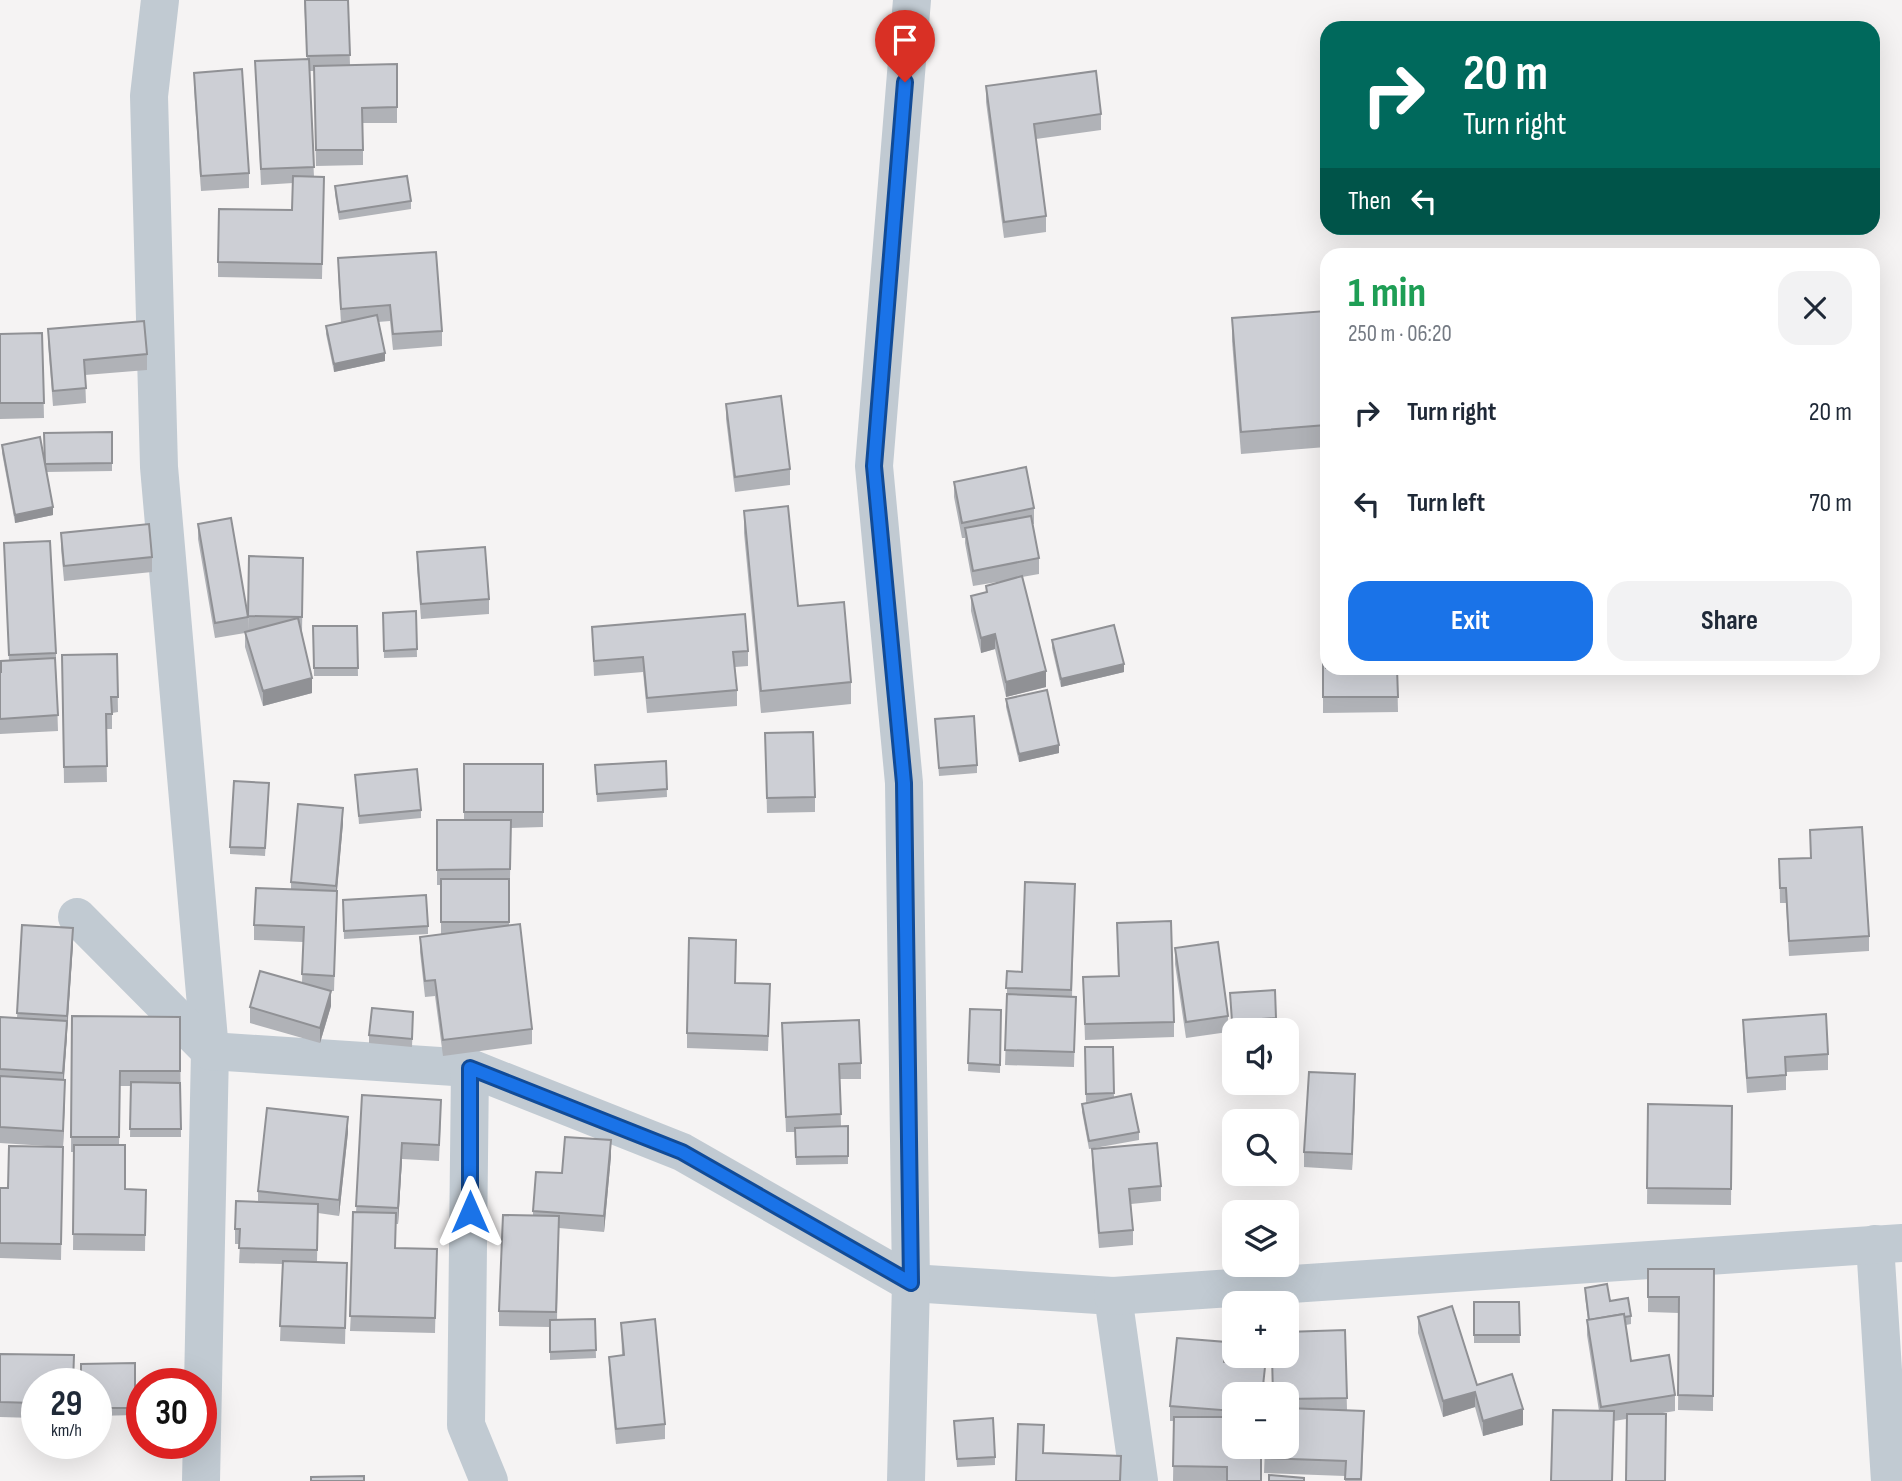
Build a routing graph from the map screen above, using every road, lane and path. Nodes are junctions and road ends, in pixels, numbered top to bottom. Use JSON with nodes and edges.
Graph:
{"nodes":[{"id":1,"x":160,"y":0,"type":"edge"},
{"id":2,"x":912,"y":0,"type":"edge"},
{"id":3,"x":77,"y":917,"type":"dead end"},
{"id":4,"x":210,"y":1051,"type":"junction"},
{"id":5,"x":470,"y":1068,"type":"junction"},
{"id":6,"x":1889,"y":1243,"type":"edge"},
{"id":7,"x":911,"y":1283,"type":"junction"},
{"id":8,"x":1113,"y":1296,"type":"junction"},
{"id":9,"x":201,"y":1481,"type":"edge"},
{"id":10,"x":489,"y":1481,"type":"edge"},
{"id":11,"x":906,"y":1481,"type":"edge"},
{"id":12,"x":1139,"y":1481,"type":"edge"},
{"id":13,"x":1890,"y":1481,"type":"edge"}],
"edges":[{"from":1,"to":4,"type":"street"},
{"from":2,"to":7,"type":"street"},
{"from":3,"to":4,"type":"street"},
{"from":4,"to":5,"type":"street"},
{"from":4,"to":9,"type":"street"},
{"from":5,"to":7,"type":"street"},
{"from":5,"to":10,"type":"street"},
{"from":6,"to":8,"type":"street"},
{"from":6,"to":13,"type":"street"},
{"from":7,"to":8,"type":"street"},
{"from":7,"to":11,"type":"street"},
{"from":8,"to":12,"type":"street"}]}
